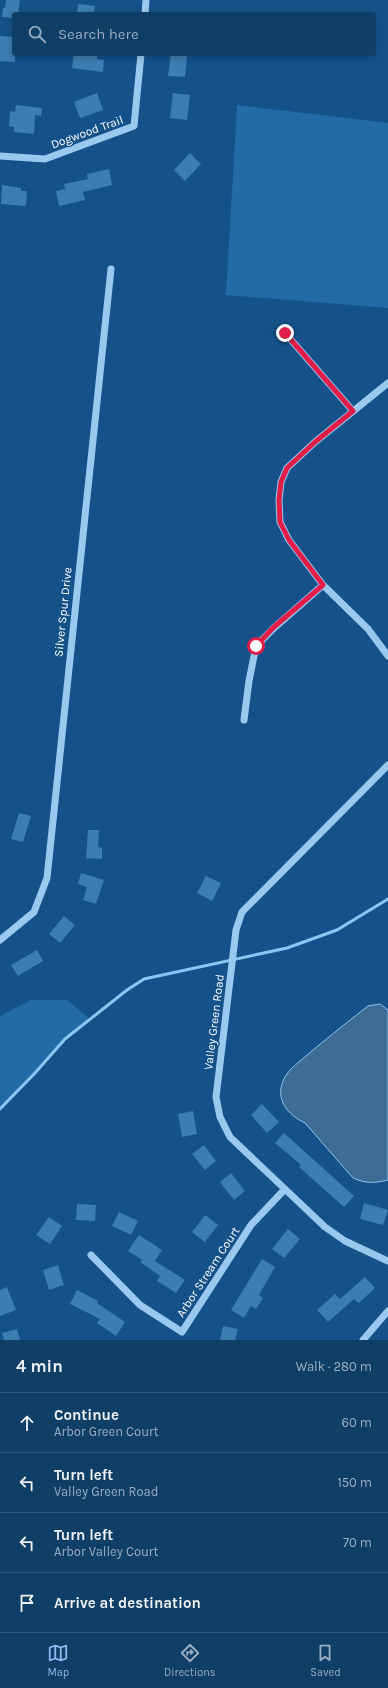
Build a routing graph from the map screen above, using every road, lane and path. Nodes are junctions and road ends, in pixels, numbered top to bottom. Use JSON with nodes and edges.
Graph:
{"nodes":[{"id":1,"x":146,"y":0,"type":"edge"},
{"id":2,"x":145,"y":12,"type":"edge"},
{"id":3,"x":141,"y":56,"type":"edge"},
{"id":4,"x":0,"y":156,"type":"edge"},
{"id":5,"x":110,"y":269,"type":"dead end"},
{"id":6,"x":285,"y":333,"type":"dead end"},
{"id":7,"x":388,"y":383,"type":"edge"},
{"id":8,"x":353,"y":411,"type":"junction"},
{"id":9,"x":323,"y":585,"type":"junction"},
{"id":10,"x":388,"y":656,"type":"edge"},
{"id":11,"x":244,"y":720,"type":"dead end"},
{"id":12,"x":388,"y":765,"type":"edge"},
{"id":13,"x":0,"y":940,"type":"edge"},
{"id":14,"x":285,"y":1189,"type":"junction"},
{"id":15,"x":91,"y":1255,"type":"dead end"},
{"id":16,"x":388,"y":1261,"type":"edge"},
{"id":17,"x":388,"y":1311,"type":"edge"},
{"id":18,"x":363,"y":1340,"type":"edge"}],
"edges":[{"from":1,"to":2,"type":"street"},
{"from":3,"to":4,"type":"street","name":"Dogwood Trail"},
{"from":5,"to":13,"type":"street","name":"Silver Spur Drive"},
{"from":6,"to":8,"type":"street"},
{"from":7,"to":8,"type":"street"},
{"from":8,"to":9,"type":"street"},
{"from":9,"to":10,"type":"street"},
{"from":9,"to":11,"type":"street"},
{"from":12,"to":14,"type":"street","name":"Valley Green Road"},
{"from":14,"to":15,"type":"street","name":"Arbor Stream Court"},
{"from":14,"to":16,"type":"street","name":"Valley Green Road"},
{"from":17,"to":18,"type":"street"}]}
